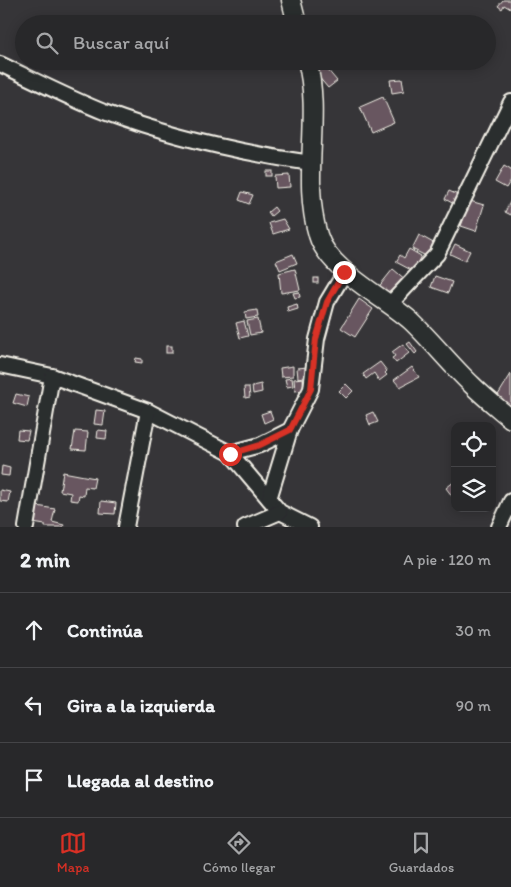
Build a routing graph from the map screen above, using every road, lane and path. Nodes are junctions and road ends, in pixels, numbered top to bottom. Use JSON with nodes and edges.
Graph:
{"nodes":[{"id":1,"x":292,"y":0,"type":"edge"},
{"id":2,"x":295,"y":15,"type":"edge"},
{"id":3,"x":0,"y":64,"type":"edge"},
{"id":4,"x":310,"y":70,"type":"edge"},
{"id":5,"x":511,"y":102,"type":"edge"},
{"id":6,"x":311,"y":163,"type":"junction"},
{"id":7,"x":344,"y":272,"type":"junction"},
{"id":8,"x":390,"y":304,"type":"junction"},
{"id":9,"x":0,"y":365,"type":"edge"},
{"id":10,"x":52,"y":376,"type":"junction"},
{"id":11,"x":148,"y":411,"type":"junction"},
{"id":12,"x":511,"y":419,"type":"edge"},
{"id":13,"x":290,"y":430,"type":"junction"},
{"id":14,"x":230,"y":454,"type":"junction"},
{"id":15,"x":269,"y":500,"type":"junction"},
{"id":16,"x":511,"y":501,"type":"edge"},
{"id":17,"x":280,"y":512,"type":"junction"},
{"id":18,"x":26,"y":527,"type":"edge"},
{"id":19,"x":126,"y":527,"type":"edge"},
{"id":20,"x":245,"y":527,"type":"edge"},
{"id":21,"x":310,"y":527,"type":"edge"},
{"id":22,"x":499,"y":527,"type":"edge"}],
"edges":[{"from":1,"to":2,"type":"street"},
{"from":3,"to":6,"type":"street"},
{"from":4,"to":6,"type":"street"},
{"from":5,"to":8,"type":"street"},
{"from":6,"to":7,"type":"street"},
{"from":7,"to":8,"type":"street"},
{"from":7,"to":13,"type":"street"},
{"from":8,"to":12,"type":"street"},
{"from":9,"to":10,"type":"street"},
{"from":10,"to":11,"type":"street"},
{"from":10,"to":18,"type":"street"},
{"from":11,"to":14,"type":"street"},
{"from":11,"to":19,"type":"street"},
{"from":13,"to":14,"type":"street"},
{"from":13,"to":15,"type":"street"},
{"from":14,"to":15,"type":"street"},
{"from":15,"to":17,"type":"street"},
{"from":16,"to":22,"type":"street"},
{"from":17,"to":20,"type":"street"},
{"from":17,"to":21,"type":"street"}]}
